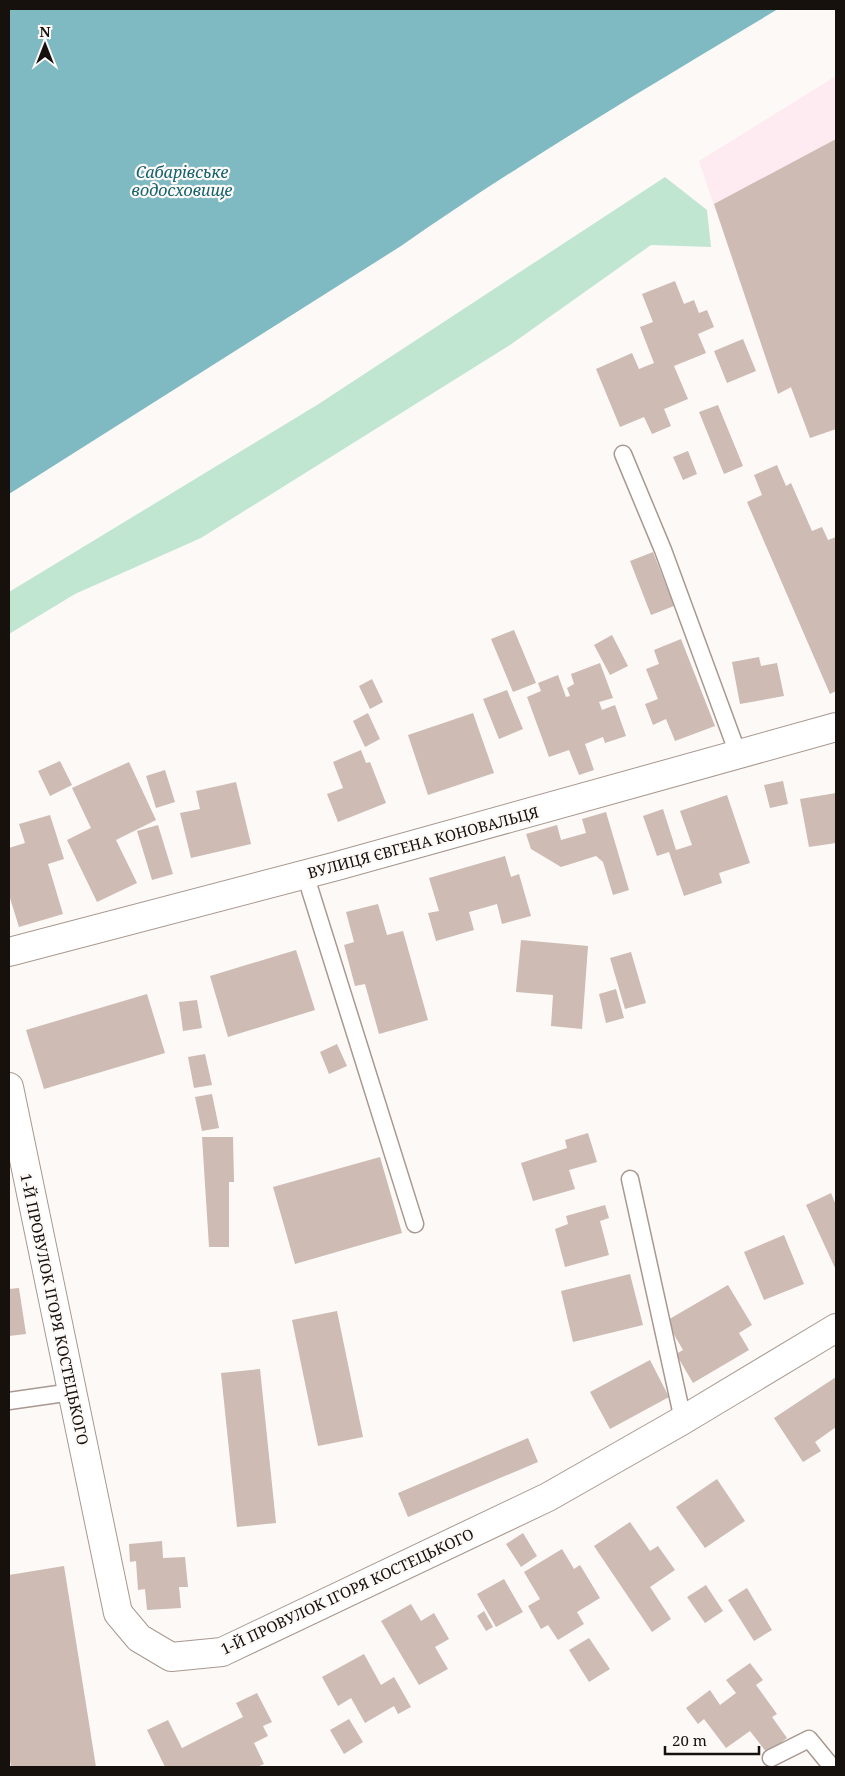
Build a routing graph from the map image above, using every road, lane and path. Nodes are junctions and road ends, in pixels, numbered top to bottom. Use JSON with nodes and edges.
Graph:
{"nodes":[{"id":1,"x":623,"y":454,"type":"dead end"},
{"id":2,"x":836,"y":727,"type":"edge"},
{"id":3,"x":738,"y":754,"type":"junction"},
{"id":4,"x":306,"y":874,"type":"junction"},
{"id":5,"x":9,"y":952,"type":"edge"},
{"id":6,"x":9,"y":1091,"type":"edge"},
{"id":7,"x":630,"y":1178,"type":"dead end"},
{"id":8,"x":415,"y":1224,"type":"dead end"},
{"id":9,"x":836,"y":1328,"type":"edge"},
{"id":10,"x":72,"y":1392,"type":"junction"},
{"id":11,"x":9,"y":1401,"type":"edge"},
{"id":12,"x":683,"y":1420,"type":"junction"},
{"id":13,"x":771,"y":1758,"type":"dead end"},
{"id":14,"x":832,"y":1767,"type":"edge"}],
"edges":[{"from":1,"to":3,"type":"lane"},
{"from":2,"to":3,"type":"street","name":"ВУЛИЦЯ ЄВГЕНА КОНОВАЛЬЦЯ"},
{"from":3,"to":4,"type":"street","name":"ВУЛИЦЯ ЄВГЕНА КОНОВАЛЬЦЯ"},
{"from":4,"to":5,"type":"street","name":"ВУЛИЦЯ ЄВГЕНА КОНОВАЛЬЦЯ"},
{"from":4,"to":8,"type":"lane"},
{"from":6,"to":10,"type":"street","name":"1-Й ПРОВУЛОК ІГОРЯ КОСТЕЦЬКОГО"},
{"from":7,"to":12,"type":"lane"},
{"from":9,"to":12,"type":"street","name":"1-Й ПРОВУЛОК ІГОРЯ КОСТЕЦЬКОГО"},
{"from":10,"to":11,"type":"lane"},
{"from":10,"to":12,"type":"street","name":"1-Й ПРОВУЛОК ІГОРЯ КОСТЕЦЬКОГО"},
{"from":13,"to":14,"type":"lane"}]}
